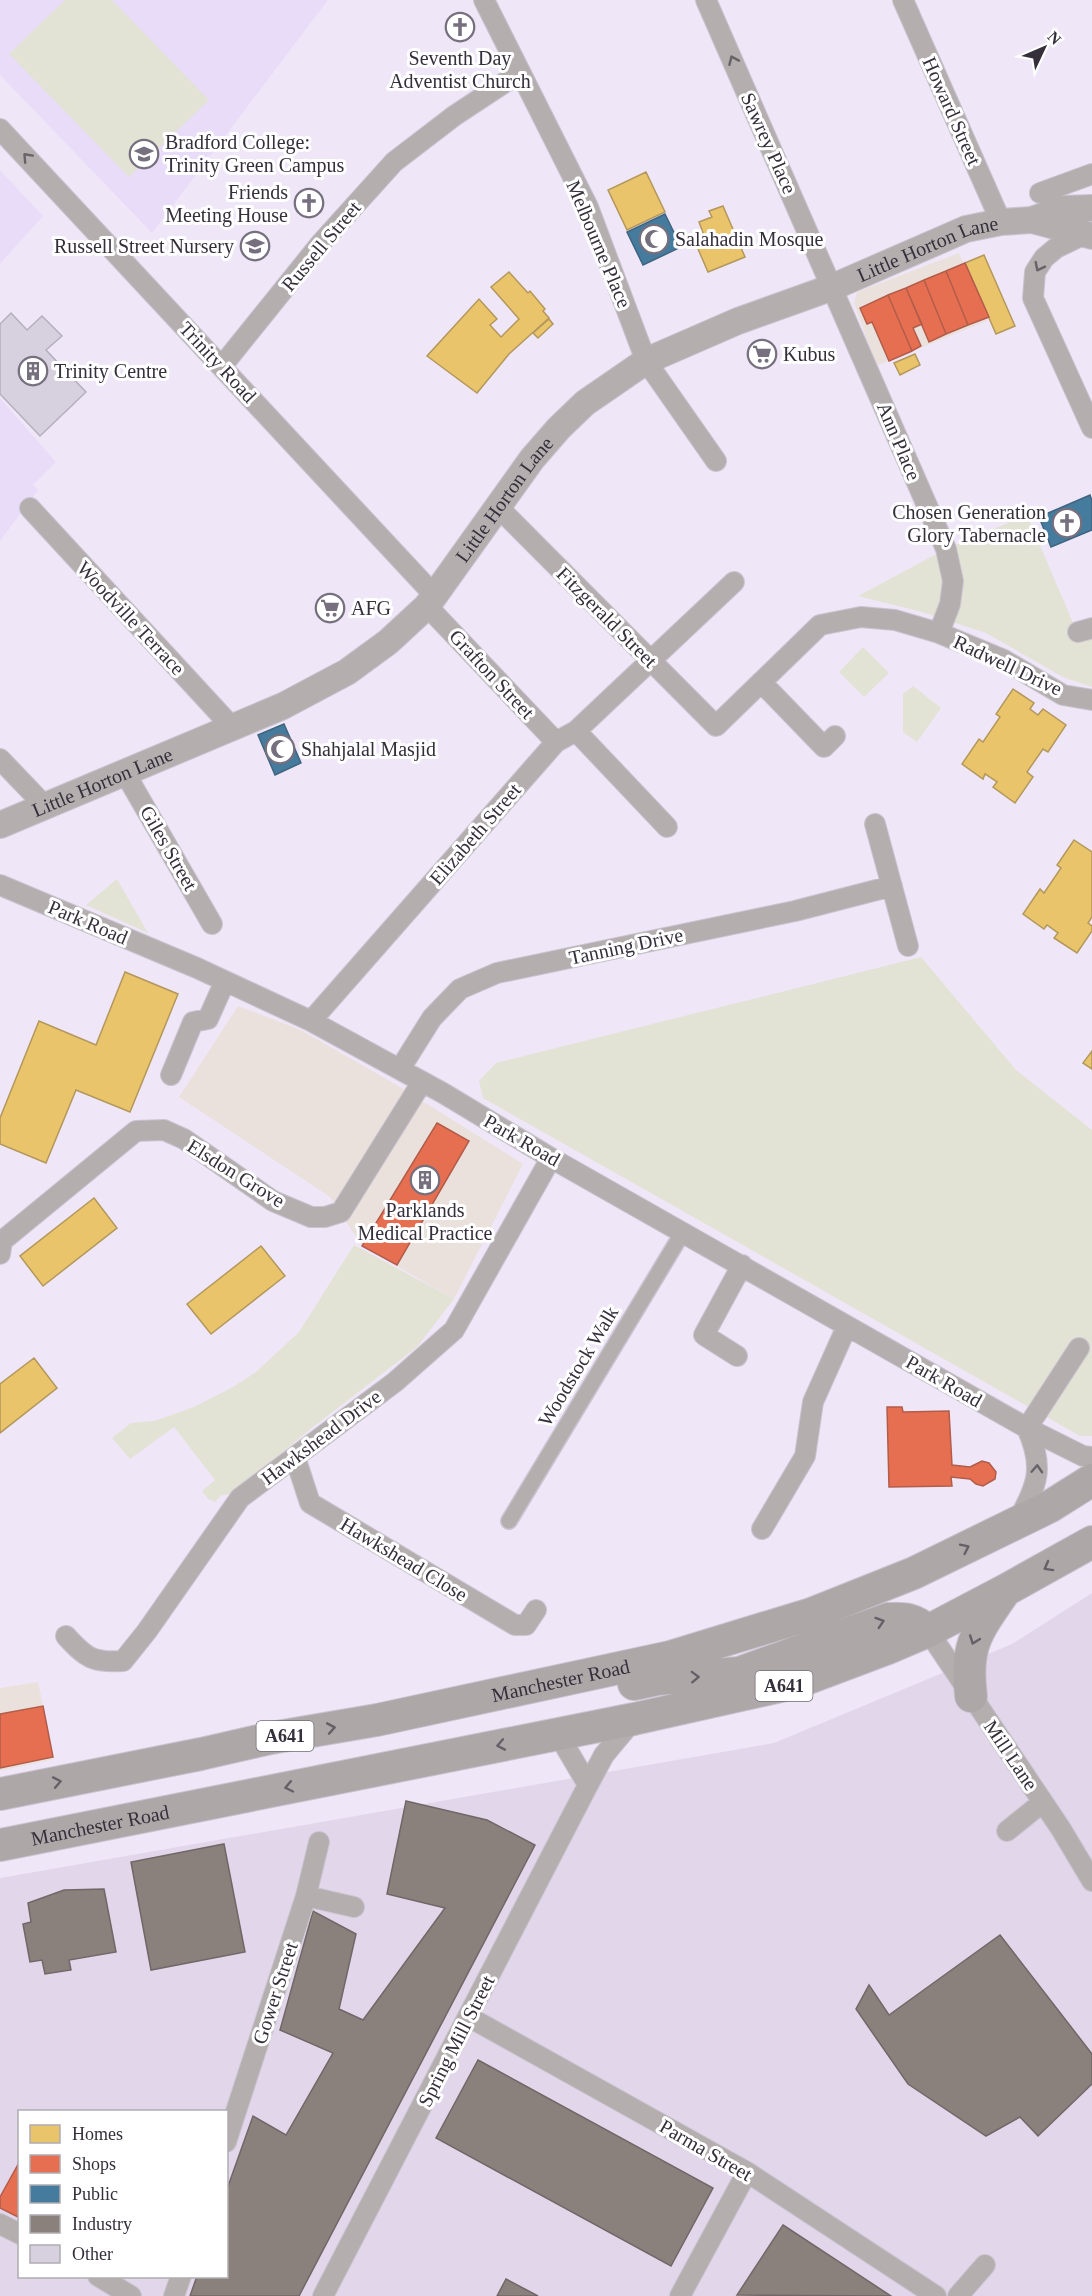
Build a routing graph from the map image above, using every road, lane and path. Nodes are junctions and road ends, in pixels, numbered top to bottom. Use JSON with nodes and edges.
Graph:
{"nodes":[{"id":1,"x":484,"y":0,"type":"edge"},
{"id":2,"x":706,"y":0,"type":"edge"},
{"id":3,"x":903,"y":0,"type":"edge"},
{"id":4,"x":519,"y":73,"type":"junction"},
{"id":5,"x":0,"y":129,"type":"edge"},
{"id":6,"x":1092,"y":174,"type":"edge"},
{"id":7,"x":1040,"y":193,"type":"dead end"},
{"id":8,"x":1092,"y":208,"type":"edge"},
{"id":9,"x":1032,"y":220,"type":"junction"},
{"id":10,"x":1001,"y":222,"type":"junction"},
{"id":11,"x":1088,"y":235,"type":"edge"},
{"id":12,"x":832,"y":286,"type":"junction"},
{"id":13,"x":646,"y":360,"type":"junction"},
{"id":14,"x":222,"y":366,"type":"junction"},
{"id":15,"x":1092,"y":428,"type":"edge"},
{"id":16,"x":716,"y":460,"type":"dead end"},
{"id":17,"x":498,"y":507,"type":"junction"},
{"id":18,"x":30,"y":508,"type":"dead end"},
{"id":19,"x":734,"y":582,"type":"dead end"},
{"id":20,"x":431,"y":601,"type":"junction"},
{"id":21,"x":939,"y":633,"type":"junction"},
{"id":22,"x":651,"y":661,"type":"junction"},
{"id":23,"x":761,"y":682,"type":"junction"},
{"id":24,"x":1092,"y":700,"type":"edge"},
{"id":25,"x":716,"y":726,"type":"joint"},
{"id":26,"x":232,"y":727,"type":"junction"},
{"id":27,"x":576,"y":731,"type":"junction"},
{"id":28,"x":835,"y":736,"type":"dead end"},
{"id":29,"x":556,"y":742,"type":"junction"},
{"id":30,"x":0,"y":759,"type":"edge"},
{"id":31,"x":125,"y":773,"type":"junction"},
{"id":32,"x":45,"y":806,"type":"junction"},
{"id":33,"x":875,"y":824,"type":"dead end"},
{"id":34,"x":0,"y":825,"type":"edge"},
{"id":35,"x":667,"y":827,"type":"dead end"},
{"id":36,"x":0,"y":885,"type":"edge"},
{"id":37,"x":892,"y":886,"type":"junction"},
{"id":38,"x":212,"y":924,"type":"dead end"},
{"id":39,"x":908,"y":946,"type":"dead end"},
{"id":40,"x":225,"y":981,"type":"junction"},
{"id":41,"x":311,"y":1021,"type":"junction"},
{"id":42,"x":400,"y":1069,"type":"junction"},
{"id":43,"x":171,"y":1075,"type":"dead end"},
{"id":44,"x":423,"y":1082,"type":"junction"},
{"id":45,"x":551,"y":1158,"type":"junction"},
{"id":46,"x":683,"y":1232,"type":"junction"},
{"id":47,"x":0,"y":1254,"type":"edge"},
{"id":48,"x":742,"y":1265,"type":"junction"},
{"id":49,"x":848,"y":1326,"type":"junction"},
{"id":50,"x":1079,"y":1348,"type":"dead end"},
{"id":51,"x":737,"y":1356,"type":"dead end"},
{"id":52,"x":1028,"y":1428,"type":"junction"},
{"id":53,"x":295,"y":1457,"type":"junction"},
{"id":54,"x":1092,"y":1457,"type":"edge"},
{"id":55,"x":1092,"y":1480,"type":"edge"},
{"id":56,"x":509,"y":1521,"type":"dead end"},
{"id":57,"x":1017,"y":1523,"type":"junction"},
{"id":58,"x":762,"y":1529,"type":"dead end"},
{"id":59,"x":1092,"y":1542,"type":"edge"},
{"id":60,"x":914,"y":1573,"type":"junction"},
{"id":61,"x":1004,"y":1592,"type":"junction"},
{"id":62,"x":536,"y":1610,"type":"dead end"},
{"id":63,"x":928,"y":1631,"type":"junction"},
{"id":64,"x":66,"y":1636,"type":"dead end"},
{"id":65,"x":512,"y":1690,"type":"junction"},
{"id":66,"x":971,"y":1696,"type":"junction"},
{"id":67,"x":634,"y":1719,"type":"junction"},
{"id":68,"x":558,"y":1734,"type":"junction"},
{"id":69,"x":588,"y":1785,"type":"junction"},
{"id":70,"x":0,"y":1794,"type":"edge"},
{"id":71,"x":1043,"y":1802,"type":"junction"},
{"id":72,"x":1007,"y":1831,"type":"dead end"},
{"id":73,"x":319,"y":1842,"type":"dead end"},
{"id":74,"x":0,"y":1845,"type":"edge"},
{"id":75,"x":1084,"y":1849,"type":"edge"},
{"id":76,"x":1092,"y":1881,"type":"edge"},
{"id":77,"x":306,"y":1896,"type":"junction"},
{"id":78,"x":354,"y":1907,"type":"dead end"},
{"id":79,"x":469,"y":2017,"type":"junction"},
{"id":80,"x":228,"y":2136,"type":"edge"},
{"id":81,"x":747,"y":2172,"type":"junction"},
{"id":82,"x":0,"y":2224,"type":"edge"},
{"id":83,"x":18,"y":2233,"type":"edge"},
{"id":84,"x":985,"y":2265,"type":"dead end"},
{"id":85,"x":100,"y":2278,"type":"edge"},
{"id":86,"x":181,"y":2278,"type":"edge"},
{"id":87,"x":131,"y":2296,"type":"edge"},
{"id":88,"x":174,"y":2296,"type":"edge"},
{"id":89,"x":323,"y":2296,"type":"edge"},
{"id":90,"x":680,"y":2296,"type":"edge"},
{"id":91,"x":936,"y":2296,"type":"edge"},
{"id":92,"x":958,"y":2296,"type":"edge"}],
"edges":[{"from":1,"to":4,"type":"street","name":"Melbourne Place"},
{"from":12,"to":2,"type":"street","name":"Sawrey Place","one_way":true},
{"from":3,"to":10,"type":"street","name":"Howard Street"},
{"from":4,"to":13,"type":"street","name":"Melbourne Place"},
{"from":4,"to":14,"type":"street","name":"Russell Street"},
{"from":14,"to":5,"type":"street","name":"Trinity Road","one_way":true},
{"from":6,"to":7,"type":"street"},
{"from":8,"to":9,"type":"street","name":"Little Horton Lane"},
{"from":9,"to":10,"type":"street","name":"Little Horton Lane"},
{"from":9,"to":11,"type":"street","name":"Little Horton Lane"},
{"from":10,"to":12,"type":"street","name":"Little Horton Lane"},
{"from":11,"to":15,"type":"street","one_way":true},
{"from":12,"to":13,"type":"street","name":"Little Horton Lane"},
{"from":12,"to":21,"type":"street","name":"Ann Place"},
{"from":13,"to":16,"type":"street","name":"Melbourne Place"},
{"from":13,"to":17,"type":"street","name":"Little Horton Lane"},
{"from":14,"to":20,"type":"street","name":"Trinity Road"},
{"from":17,"to":20,"type":"street","name":"Little Horton Lane"},
{"from":17,"to":22,"type":"street","name":"Fitzgerald Street"},
{"from":18,"to":26,"type":"street","name":"Woodville Terrace"},
{"from":19,"to":22,"type":"street","name":"Elizabeth Street"},
{"from":20,"to":26,"type":"street","name":"Little Horton Lane"},
{"from":20,"to":29,"type":"street","name":"Grafton Street"},
{"from":21,"to":23,"type":"street","name":"Radwell Drive"},
{"from":21,"to":24,"type":"street","name":"Radwell Drive"},
{"from":22,"to":25,"type":"street","name":"Fitzgerald Street"},
{"from":22,"to":27,"type":"street","name":"Elizabeth Street"},
{"from":23,"to":25,"type":"street","name":"Radwell Drive"},
{"from":23,"to":28,"type":"street"},
{"from":26,"to":31,"type":"street","name":"Little Horton Lane"},
{"from":27,"to":29,"type":"street","name":"Elizabeth Street"},
{"from":27,"to":35,"type":"street"},
{"from":29,"to":41,"type":"street","name":"Elizabeth Street"},
{"from":30,"to":32,"type":"street"},
{"from":31,"to":32,"type":"street","name":"Little Horton Lane"},
{"from":31,"to":38,"type":"street","name":"Giles Street"},
{"from":32,"to":34,"type":"street","name":"Little Horton Lane"},
{"from":33,"to":37,"type":"street"},
{"from":36,"to":40,"type":"street","name":"Park Road"},
{"from":37,"to":39,"type":"street"},
{"from":37,"to":42,"type":"street","name":"Tanning Drive"},
{"from":40,"to":41,"type":"street","name":"Park Road"},
{"from":40,"to":43,"type":"street"},
{"from":41,"to":42,"type":"street","name":"Park Road"},
{"from":42,"to":44,"type":"street","name":"Park Road"},
{"from":44,"to":45,"type":"street","name":"Park Road"},
{"from":44,"to":47,"type":"street","name":"Elsdon Grove"},
{"from":45,"to":46,"type":"street","name":"Park Road"},
{"from":45,"to":53,"type":"street","name":"Hawkshead Drive"},
{"from":46,"to":48,"type":"street","name":"Park Road"},
{"from":46,"to":56,"type":"street","name":"Woodstock Walk"},
{"from":48,"to":49,"type":"street","name":"Park Road"},
{"from":48,"to":51,"type":"street"},
{"from":49,"to":52,"type":"street","name":"Park Road"},
{"from":49,"to":58,"type":"street"},
{"from":50,"to":52,"type":"street"},
{"from":52,"to":54,"type":"street","name":"Park Road"},
{"from":57,"to":52,"type":"street","one_way":true},
{"from":53,"to":62,"type":"street","name":"Hawkshead Close"},
{"from":53,"to":64,"type":"street","name":"Hawkshead Drive"},
{"from":55,"to":57,"type":"main road","name":"Manchester Road","number":"A641"},
{"from":60,"to":57,"type":"main road","name":"Manchester Road","number":"A641","one_way":true},
{"from":59,"to":61,"type":"main road","name":"Manchester Road","number":"A641","one_way":true},
{"from":60,"to":63,"type":"main road"},
{"from":60,"to":65,"type":"main road","name":"Manchester Road","number":"A641"},
{"from":61,"to":63,"type":"main road","name":"Manchester Road","number":"A641"},
{"from":61,"to":66,"type":"main road","one_way":true},
{"from":65,"to":63,"type":"main road","one_way":true},
{"from":63,"to":66,"type":"street","name":"Mill Lane"},
{"from":63,"to":67,"type":"main road","name":"Manchester Road","number":"A641"},
{"from":70,"to":65,"type":"main road","name":"Manchester Road","number":"A641","one_way":true},
{"from":66,"to":71,"type":"street","name":"Mill Lane"},
{"from":67,"to":68,"type":"main road","name":"Manchester Road","number":"A641"},
{"from":67,"to":69,"type":"street","name":"Spring Mill Street"},
{"from":68,"to":69,"type":"street"},
{"from":68,"to":74,"type":"main road","name":"Manchester Road","number":"A641","one_way":true},
{"from":69,"to":79,"type":"street","name":"Spring Mill Street"},
{"from":71,"to":72,"type":"street"},
{"from":71,"to":75,"type":"street","name":"Mill Lane"},
{"from":73,"to":77,"type":"street","name":"Gower Street"},
{"from":75,"to":76,"type":"street","name":"Mill Lane"},
{"from":77,"to":78,"type":"street"},
{"from":77,"to":80,"type":"street","name":"Gower Street"},
{"from":79,"to":81,"type":"street","name":"Parma Street"},
{"from":79,"to":89,"type":"street","name":"Spring Mill Street"},
{"from":81,"to":90,"type":"street"},
{"from":81,"to":91,"type":"street","name":"Parma Street"},
{"from":82,"to":83,"type":"street"},
{"from":84,"to":92,"type":"street"},
{"from":85,"to":87,"type":"street"},
{"from":86,"to":88,"type":"street"}]}
